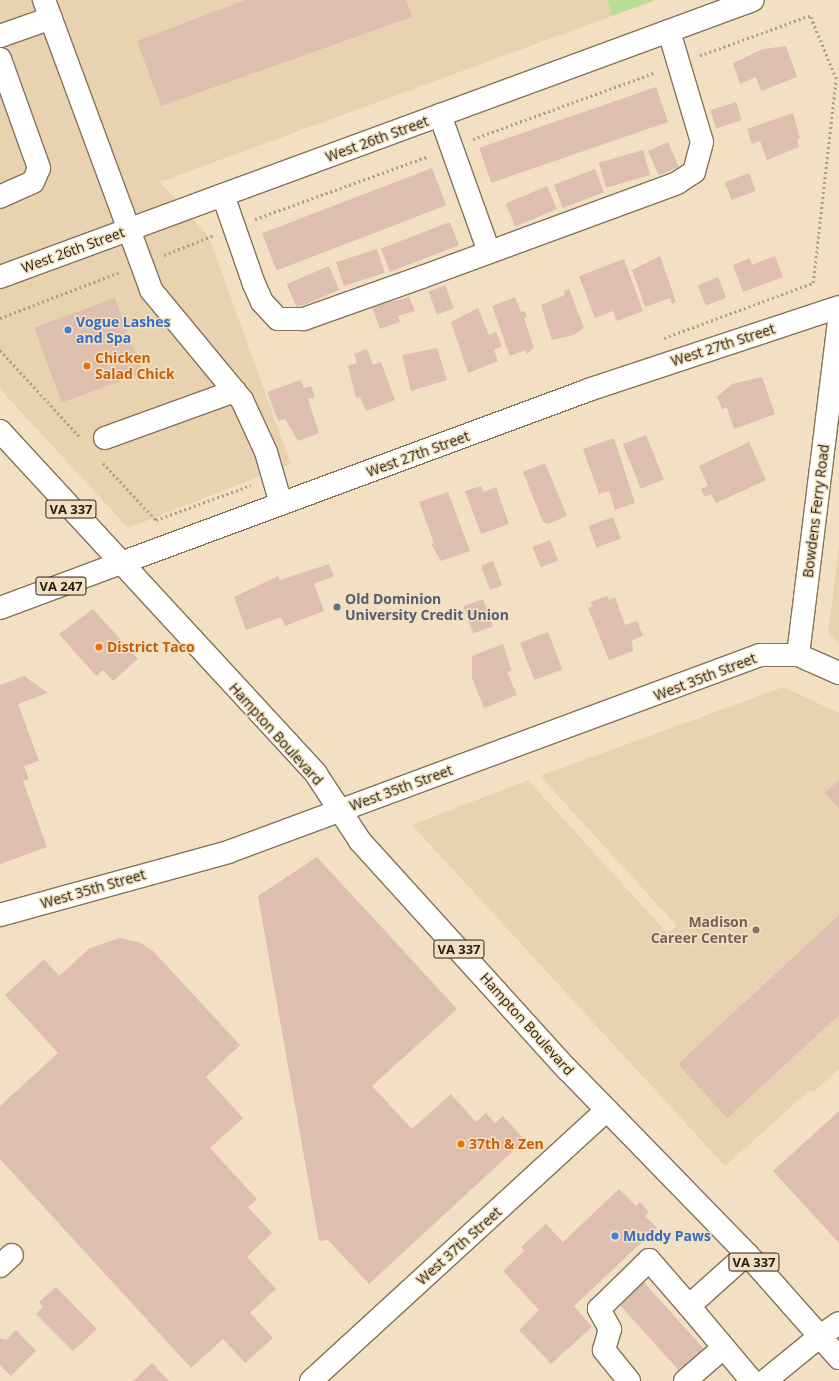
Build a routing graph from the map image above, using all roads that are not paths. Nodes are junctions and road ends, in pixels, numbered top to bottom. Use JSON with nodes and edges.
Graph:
{"nodes":[{"id":1,"x":753,"y":0,"type":"edge"},
{"id":2,"x":48,"y":9,"type":"edge"},
{"id":3,"x":670,"y":31,"type":"junction"},
{"id":4,"x":0,"y":36,"type":"edge"},
{"id":5,"x":0,"y":59,"type":"edge"},
{"id":6,"x":440,"y":115,"type":"junction"},
{"id":7,"x":223,"y":195,"type":"junction"},
{"id":8,"x":0,"y":197,"type":"edge"},
{"id":9,"x":129,"y":230,"type":"junction"},
{"id":10,"x":489,"y":252,"type":"junction"},
{"id":11,"x":0,"y":277,"type":"edge"},
{"id":12,"x":839,"y":307,"type":"edge"},
{"id":13,"x":839,"y":322,"type":"edge"},
{"id":14,"x":235,"y":391,"type":"junction"},
{"id":15,"x":833,"y":423,"type":"edge"},
{"id":16,"x":0,"y":431,"type":"edge"},
{"id":17,"x":105,"y":438,"type":"dead end"},
{"id":18,"x":281,"y":504,"type":"junction"},
{"id":19,"x":121,"y":563,"type":"junction"},
{"id":20,"x":0,"y":608,"type":"edge"},
{"id":21,"x":798,"y":655,"type":"junction"},
{"id":22,"x":839,"y":673,"type":"edge"},
{"id":23,"x":340,"y":811,"type":"junction"},
{"id":24,"x":0,"y":915,"type":"edge"},
{"id":25,"x":608,"y":1110,"type":"junction"},
{"id":26,"x":747,"y":1254,"type":"junction"},
{"id":27,"x":689,"y":1306,"type":"junction"},
{"id":28,"x":839,"y":1323,"type":"edge"},
{"id":29,"x":820,"y":1336,"type":"junction"},
{"id":30,"x":723,"y":1348,"type":"junction"},
{"id":31,"x":839,"y":1358,"type":"edge"},
{"id":32,"x":311,"y":1381,"type":"edge"},
{"id":33,"x":629,"y":1381,"type":"edge"},
{"id":34,"x":685,"y":1381,"type":"edge"},
{"id":35,"x":752,"y":1381,"type":"edge"},
{"id":36,"x":765,"y":1381,"type":"edge"}],
"edges":[{"from":1,"to":3,"type":"street","name":"West 26th Street"},
{"from":2,"to":4,"type":"street"},
{"from":2,"to":9,"type":"street"},
{"from":3,"to":6,"type":"street","name":"West 26th Street"},
{"from":3,"to":10,"type":"street"},
{"from":5,"to":8,"type":"street"},
{"from":6,"to":7,"type":"street","name":"West 26th Street"},
{"from":6,"to":10,"type":"street"},
{"from":7,"to":9,"type":"street","name":"West 26th Street"},
{"from":7,"to":10,"type":"street"},
{"from":9,"to":11,"type":"street","name":"West 26th Street"},
{"from":9,"to":14,"type":"street"},
{"from":12,"to":18,"type":"street","name":"West 27th Street"},
{"from":13,"to":15,"type":"street","name":"Bowdens Ferry Road"},
{"from":14,"to":17,"type":"street"},
{"from":14,"to":18,"type":"street"},
{"from":15,"to":21,"type":"street","name":"Bowdens Ferry Road"},
{"from":16,"to":19,"type":"street","name":"Hampton Boulevard","number":"VA 337"},
{"from":18,"to":19,"type":"street","name":"West 27th Street"},
{"from":19,"to":20,"type":"street","name":"West 27th Street","number":"VA 247"},
{"from":19,"to":23,"type":"street","name":"Hampton Boulevard","number":"VA 337"},
{"from":21,"to":22,"type":"street"},
{"from":21,"to":23,"type":"street","name":"West 35th Street"},
{"from":23,"to":24,"type":"street","name":"West 35th Street"},
{"from":23,"to":25,"type":"street","name":"Hampton Boulevard","number":"VA 337"},
{"from":25,"to":26,"type":"street","name":"Hampton Boulevard","number":"VA 337"},
{"from":25,"to":32,"type":"street","name":"West 37th Street"},
{"from":26,"to":27,"type":"street"},
{"from":26,"to":29,"type":"street","name":"Hampton Boulevard","number":"VA 337"},
{"from":27,"to":30,"type":"street"},
{"from":27,"to":33,"type":"street"},
{"from":28,"to":29,"type":"street"},
{"from":29,"to":31,"type":"street","name":"Hampton Boulevard","number":"VA 337"},
{"from":29,"to":36,"type":"street"},
{"from":30,"to":34,"type":"street"},
{"from":30,"to":35,"type":"street"}]}
